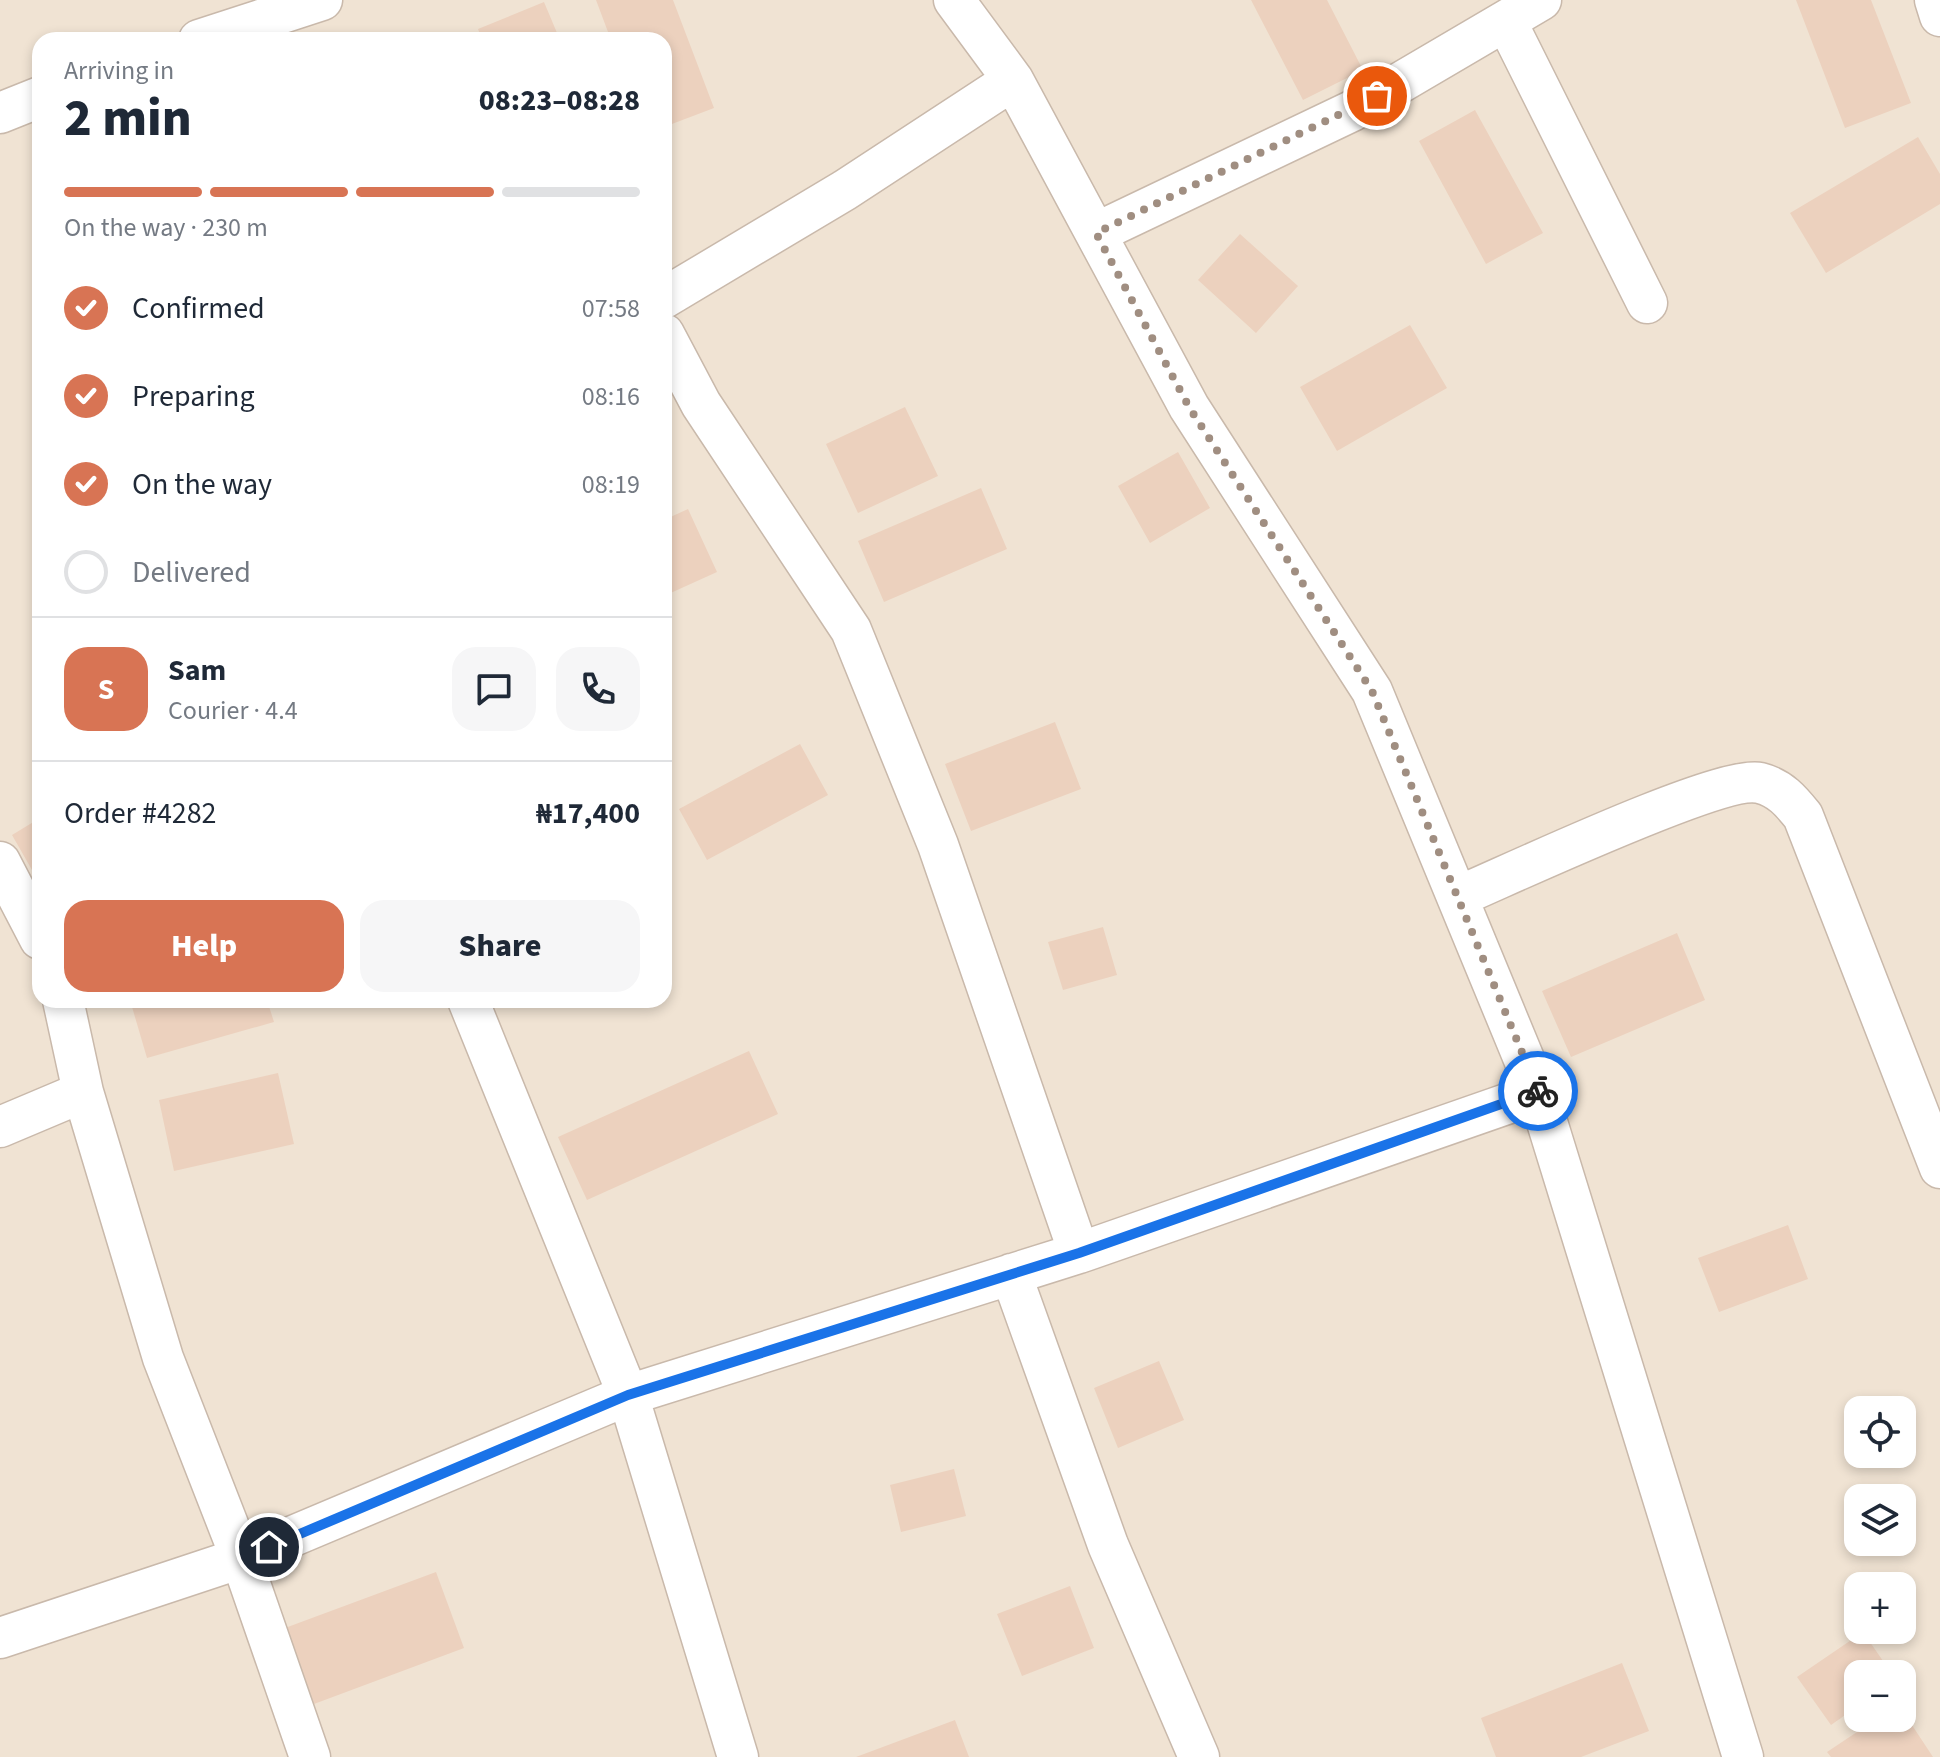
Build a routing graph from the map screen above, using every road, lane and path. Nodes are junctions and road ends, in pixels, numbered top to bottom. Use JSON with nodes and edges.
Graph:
{"nodes":[{"id":1,"x":322,"y":0,"type":"edge"},
{"id":2,"x":954,"y":0,"type":"edge"},
{"id":3,"x":1541,"y":0,"type":"edge"},
{"id":4,"x":1935,"y":0,"type":"edge"},
{"id":5,"x":1940,"y":16,"type":"edge"},
{"id":6,"x":1506,"y":21,"type":"junction"},
{"id":7,"x":224,"y":32,"type":"edge"},
{"id":8,"x":1013,"y":80,"type":"junction"},
{"id":9,"x":32,"y":100,"type":"edge"},
{"id":10,"x":0,"y":113,"type":"edge"},
{"id":11,"x":1096,"y":233,"type":"junction"},
{"id":12,"x":672,"y":293,"type":"edge"},
{"id":13,"x":1647,"y":303,"type":"dead end"},
{"id":14,"x":672,"y":349,"type":"edge"},
{"id":15,"x":0,"y":862,"type":"edge"},
{"id":16,"x":1457,"y":897,"type":"junction"},
{"id":17,"x":32,"y":924,"type":"edge"},
{"id":18,"x":65,"y":1008,"type":"edge"},
{"id":19,"x":471,"y":1008,"type":"edge"},
{"id":20,"x":83,"y":1092,"type":"junction"},
{"id":21,"x":1538,"y":1093,"type":"junction"},
{"id":22,"x":0,"y":1127,"type":"edge"},
{"id":23,"x":1940,"y":1168,"type":"edge"},
{"id":24,"x":1079,"y":1253,"type":"junction"},
{"id":25,"x":1011,"y":1274,"type":"junction"},
{"id":26,"x":628,"y":1395,"type":"junction"},
{"id":27,"x":241,"y":1558,"type":"junction"},
{"id":28,"x":0,"y":1638,"type":"edge"},
{"id":29,"x":310,"y":1757,"type":"edge"},
{"id":30,"x":738,"y":1757,"type":"edge"},
{"id":31,"x":1199,"y":1757,"type":"edge"},
{"id":32,"x":1743,"y":1757,"type":"edge"}],
"edges":[{"from":1,"to":7,"type":"street"},
{"from":2,"to":8,"type":"street"},
{"from":3,"to":6,"type":"street"},
{"from":4,"to":5,"type":"street"},
{"from":6,"to":11,"type":"street"},
{"from":6,"to":13,"type":"street"},
{"from":8,"to":11,"type":"street"},
{"from":8,"to":12,"type":"street"},
{"from":9,"to":10,"type":"street"},
{"from":11,"to":16,"type":"street"},
{"from":14,"to":24,"type":"street"},
{"from":15,"to":17,"type":"street"},
{"from":16,"to":21,"type":"street"},
{"from":16,"to":23,"type":"street"},
{"from":18,"to":20,"type":"street"},
{"from":19,"to":26,"type":"street"},
{"from":20,"to":22,"type":"street"},
{"from":20,"to":27,"type":"street"},
{"from":21,"to":24,"type":"street"},
{"from":21,"to":32,"type":"street"},
{"from":24,"to":25,"type":"street"},
{"from":25,"to":26,"type":"street"},
{"from":25,"to":31,"type":"street"},
{"from":26,"to":27,"type":"street"},
{"from":26,"to":30,"type":"street"},
{"from":27,"to":28,"type":"street"},
{"from":27,"to":29,"type":"street"}]}
